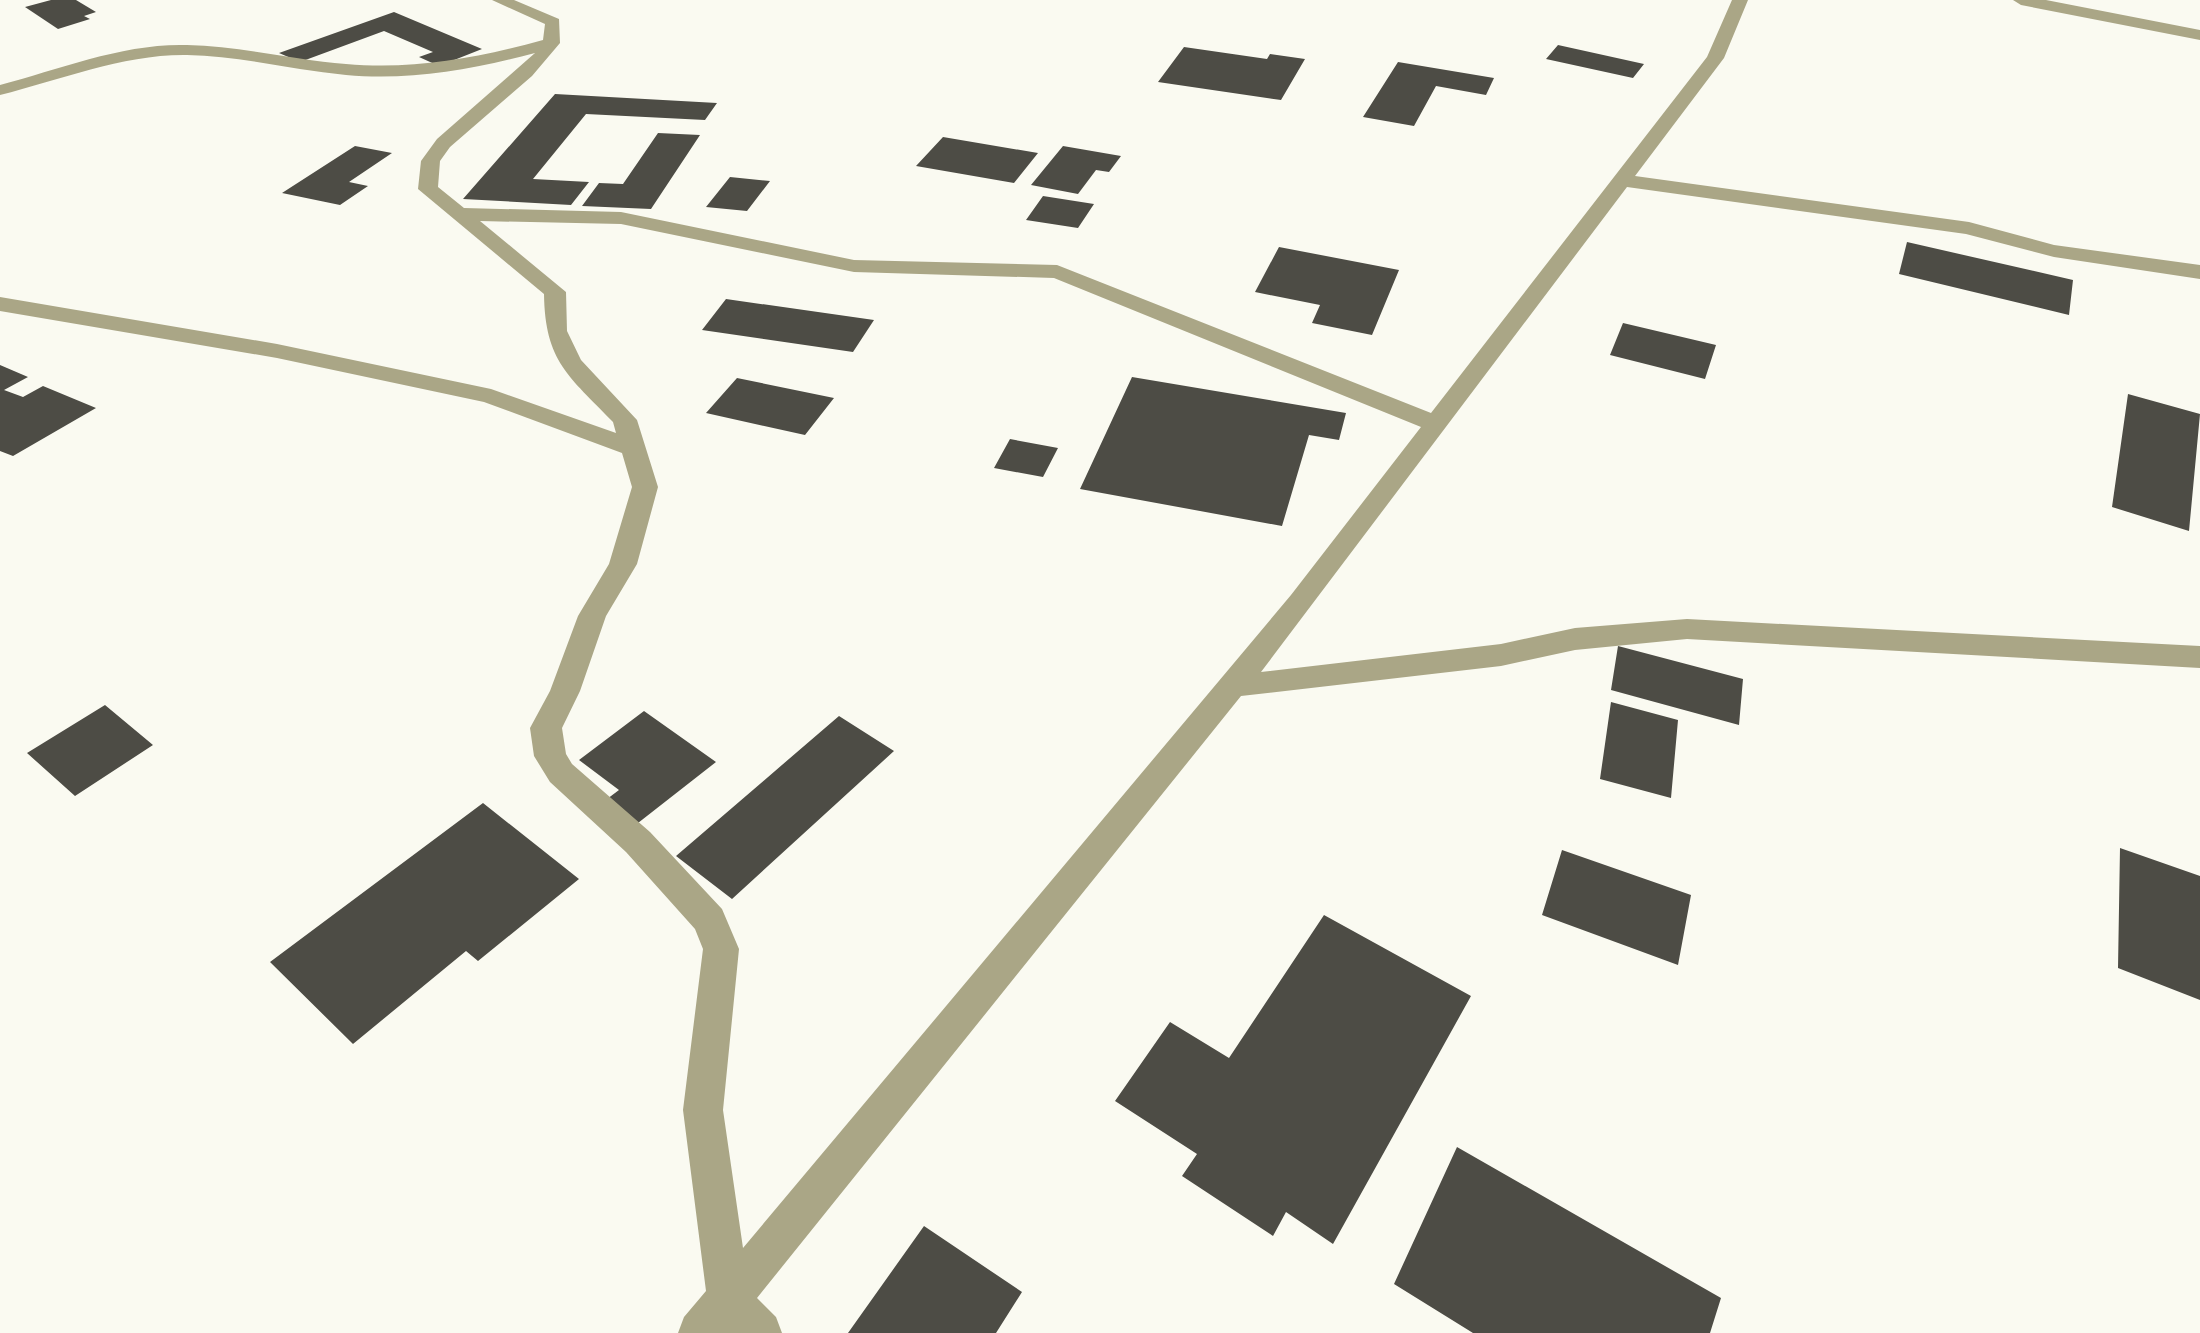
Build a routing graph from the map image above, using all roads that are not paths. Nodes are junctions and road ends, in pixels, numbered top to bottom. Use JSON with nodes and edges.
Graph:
{"nodes":[{"id":1,"x":500,"y":0,"type":"edge"},
{"id":2,"x":1740,"y":0,"type":"edge"},
{"id":3,"x":2021,"y":0,"type":"edge"},
{"id":4,"x":2200,"y":34,"type":"edge"},
{"id":5,"x":552,"y":43,"type":"junction"},
{"id":6,"x":470,"y":65,"type":"junction"},
{"id":7,"x":508,"y":86,"type":"junction"},
{"id":8,"x":0,"y":90,"type":"edge"},
{"id":9,"x":1620,"y":180,"type":"junction"},
{"id":10,"x":461,"y":214,"type":"junction"},
{"id":11,"x":2200,"y":272,"type":"edge"},
{"id":12,"x":0,"y":304,"type":"edge"},
{"id":13,"x":1436,"y":424,"type":"junction"},
{"id":14,"x":633,"y":448,"type":"junction"},
{"id":15,"x":2200,"y":657,"type":"edge"},
{"id":16,"x":1234,"y":686,"type":"junction"},
{"id":17,"x":714,"y":1317,"type":"edge"},
{"id":18,"x":760,"y":1333,"type":"edge"}],
"edges":[{"from":1,"to":5,"type":"street"},
{"from":2,"to":9,"type":"street"},
{"from":3,"to":4,"type":"street"},
{"from":5,"to":6,"type":"street"},
{"from":5,"to":7,"type":"street"},
{"from":6,"to":7,"type":"street"},
{"from":6,"to":8,"type":"street"},
{"from":7,"to":10,"type":"street"},
{"from":9,"to":11,"type":"street"},
{"from":9,"to":13,"type":"street"},
{"from":10,"to":13,"type":"street"},
{"from":10,"to":14,"type":"street"},
{"from":12,"to":14,"type":"street"},
{"from":13,"to":16,"type":"street"},
{"from":14,"to":17,"type":"street"},
{"from":15,"to":16,"type":"street"},
{"from":16,"to":17,"type":"street"},
{"from":17,"to":18,"type":"street"}]}
